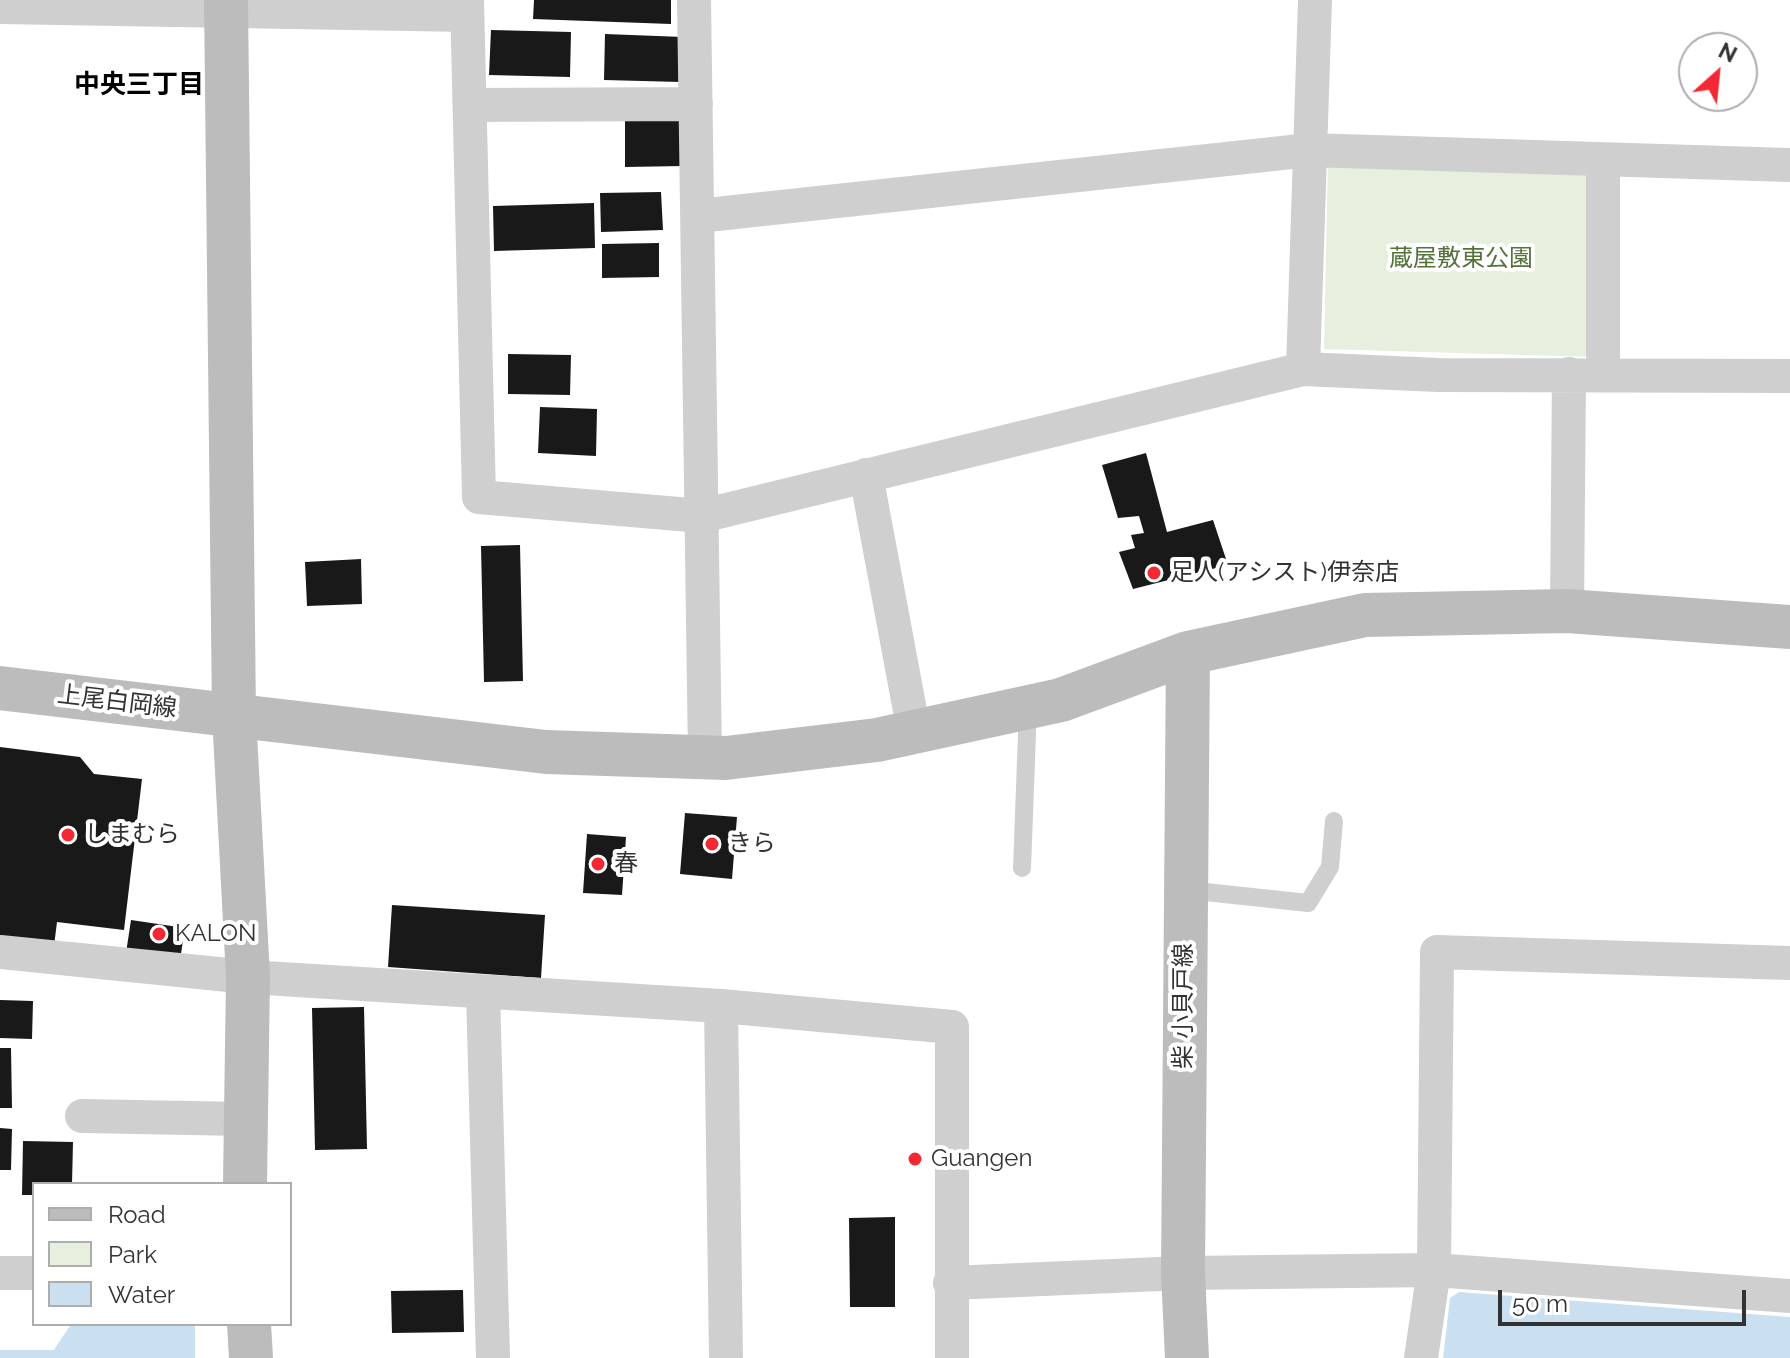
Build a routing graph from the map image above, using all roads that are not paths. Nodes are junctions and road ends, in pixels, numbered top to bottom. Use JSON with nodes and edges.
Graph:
{"nodes":[{"id":1,"x":694,"y":0,"type":"edge"},
{"id":2,"x":1315,"y":0,"type":"edge"},
{"id":3,"x":226,"y":6,"type":"edge"},
{"id":4,"x":0,"y":7,"type":"edge"},
{"id":5,"x":467,"y":8,"type":"edge"},
{"id":6,"x":696,"y":104,"type":"junction"},
{"id":7,"x":470,"y":105,"type":"junction"},
{"id":8,"x":1310,"y":150,"type":"junction"},
{"id":9,"x":1603,"y":160,"type":"junction"},
{"id":10,"x":1790,"y":165,"type":"edge"},
{"id":11,"x":698,"y":216,"type":"junction"},
{"id":12,"x":1303,"y":369,"type":"junction"},
{"id":13,"x":1569,"y":374,"type":"junction"},
{"id":14,"x":1603,"y":374,"type":"junction"},
{"id":15,"x":1790,"y":376,"type":"edge"},
{"id":16,"x":866,"y":475,"type":"junction"},
{"id":17,"x":702,"y":516,"type":"junction"},
{"id":18,"x":1567,"y":611,"type":"junction"},
{"id":19,"x":1790,"y":627,"type":"edge"},
{"id":20,"x":1188,"y":653,"type":"junction"},
{"id":21,"x":0,"y":688,"type":"edge"},
{"id":22,"x":1028,"y":707,"type":"junction"},
{"id":23,"x":234,"y":715,"type":"junction"},
{"id":24,"x":914,"y":732,"type":"junction"},
{"id":25,"x":705,"y":757,"type":"junction"},
{"id":26,"x":1334,"y":821,"type":"dead end"},
{"id":27,"x":1022,"y":868,"type":"dead end"},
{"id":28,"x":1184,"y":890,"type":"junction"},
{"id":29,"x":0,"y":952,"type":"edge"},
{"id":30,"x":1790,"y":963,"type":"edge"},
{"id":31,"x":248,"y":977,"type":"junction"},
{"id":32,"x":483,"y":992,"type":"junction"},
{"id":33,"x":721,"y":1006,"type":"junction"},
{"id":34,"x":82,"y":1116,"type":"dead end"},
{"id":35,"x":243,"y":1119,"type":"junction"},
{"id":36,"x":245,"y":1182,"type":"edge"},
{"id":37,"x":1434,"y":1270,"type":"junction"},
{"id":38,"x":0,"y":1273,"type":"edge"},
{"id":39,"x":32,"y":1273,"type":"edge"},
{"id":40,"x":1183,"y":1273,"type":"junction"},
{"id":41,"x":950,"y":1283,"type":"junction"},
{"id":42,"x":1790,"y":1296,"type":"edge"},
{"id":43,"x":249,"y":1326,"type":"edge"},
{"id":44,"x":251,"y":1358,"type":"edge"},
{"id":45,"x":493,"y":1358,"type":"edge"},
{"id":46,"x":726,"y":1358,"type":"edge"},
{"id":47,"x":952,"y":1358,"type":"edge"},
{"id":48,"x":1187,"y":1358,"type":"edge"},
{"id":49,"x":1421,"y":1358,"type":"edge"}],
"edges":[{"from":1,"to":6,"type":"street"},
{"from":2,"to":8,"type":"street"},
{"from":3,"to":4,"type":"street"},
{"from":3,"to":5,"type":"street"},
{"from":3,"to":23,"type":"street"},
{"from":5,"to":7,"type":"street"},
{"from":6,"to":7,"type":"street"},
{"from":6,"to":11,"type":"street"},
{"from":7,"to":17,"type":"street"},
{"from":8,"to":9,"type":"street"},
{"from":8,"to":11,"type":"street"},
{"from":8,"to":12,"type":"street"},
{"from":9,"to":10,"type":"street"},
{"from":9,"to":14,"type":"street"},
{"from":11,"to":17,"type":"street"},
{"from":12,"to":13,"type":"street"},
{"from":12,"to":16,"type":"street"},
{"from":13,"to":14,"type":"street"},
{"from":13,"to":18,"type":"street"},
{"from":14,"to":15,"type":"street"},
{"from":16,"to":17,"type":"street"},
{"from":16,"to":24,"type":"street"},
{"from":17,"to":25,"type":"street"},
{"from":18,"to":19,"type":"street","name":"上尾白岡線"},
{"from":18,"to":20,"type":"street","name":"上尾白岡線"},
{"from":20,"to":22,"type":"street","name":"上尾白岡線"},
{"from":20,"to":28,"type":"street","name":"柴 小貝戸線"},
{"from":21,"to":23,"type":"street","name":"上尾白岡線"},
{"from":22,"to":24,"type":"street","name":"上尾白岡線"},
{"from":22,"to":27,"type":"lane"},
{"from":23,"to":25,"type":"street","name":"上尾白岡線"},
{"from":23,"to":31,"type":"street"},
{"from":24,"to":25,"type":"street","name":"上尾白岡線"},
{"from":26,"to":28,"type":"lane"},
{"from":28,"to":40,"type":"street","name":"柴 小貝戸線"},
{"from":29,"to":31,"type":"street"},
{"from":30,"to":37,"type":"street"},
{"from":31,"to":32,"type":"street"},
{"from":31,"to":35,"type":"street"},
{"from":32,"to":33,"type":"street"},
{"from":32,"to":45,"type":"street"},
{"from":33,"to":41,"type":"street"},
{"from":33,"to":46,"type":"street"},
{"from":34,"to":35,"type":"street"},
{"from":35,"to":36,"type":"street"},
{"from":37,"to":40,"type":"street"},
{"from":37,"to":42,"type":"street"},
{"from":37,"to":49,"type":"street"},
{"from":38,"to":39,"type":"street"},
{"from":40,"to":41,"type":"street"},
{"from":40,"to":48,"type":"street","name":"柴 小貝戸線"},
{"from":41,"to":47,"type":"street"},
{"from":43,"to":44,"type":"street"}]}
